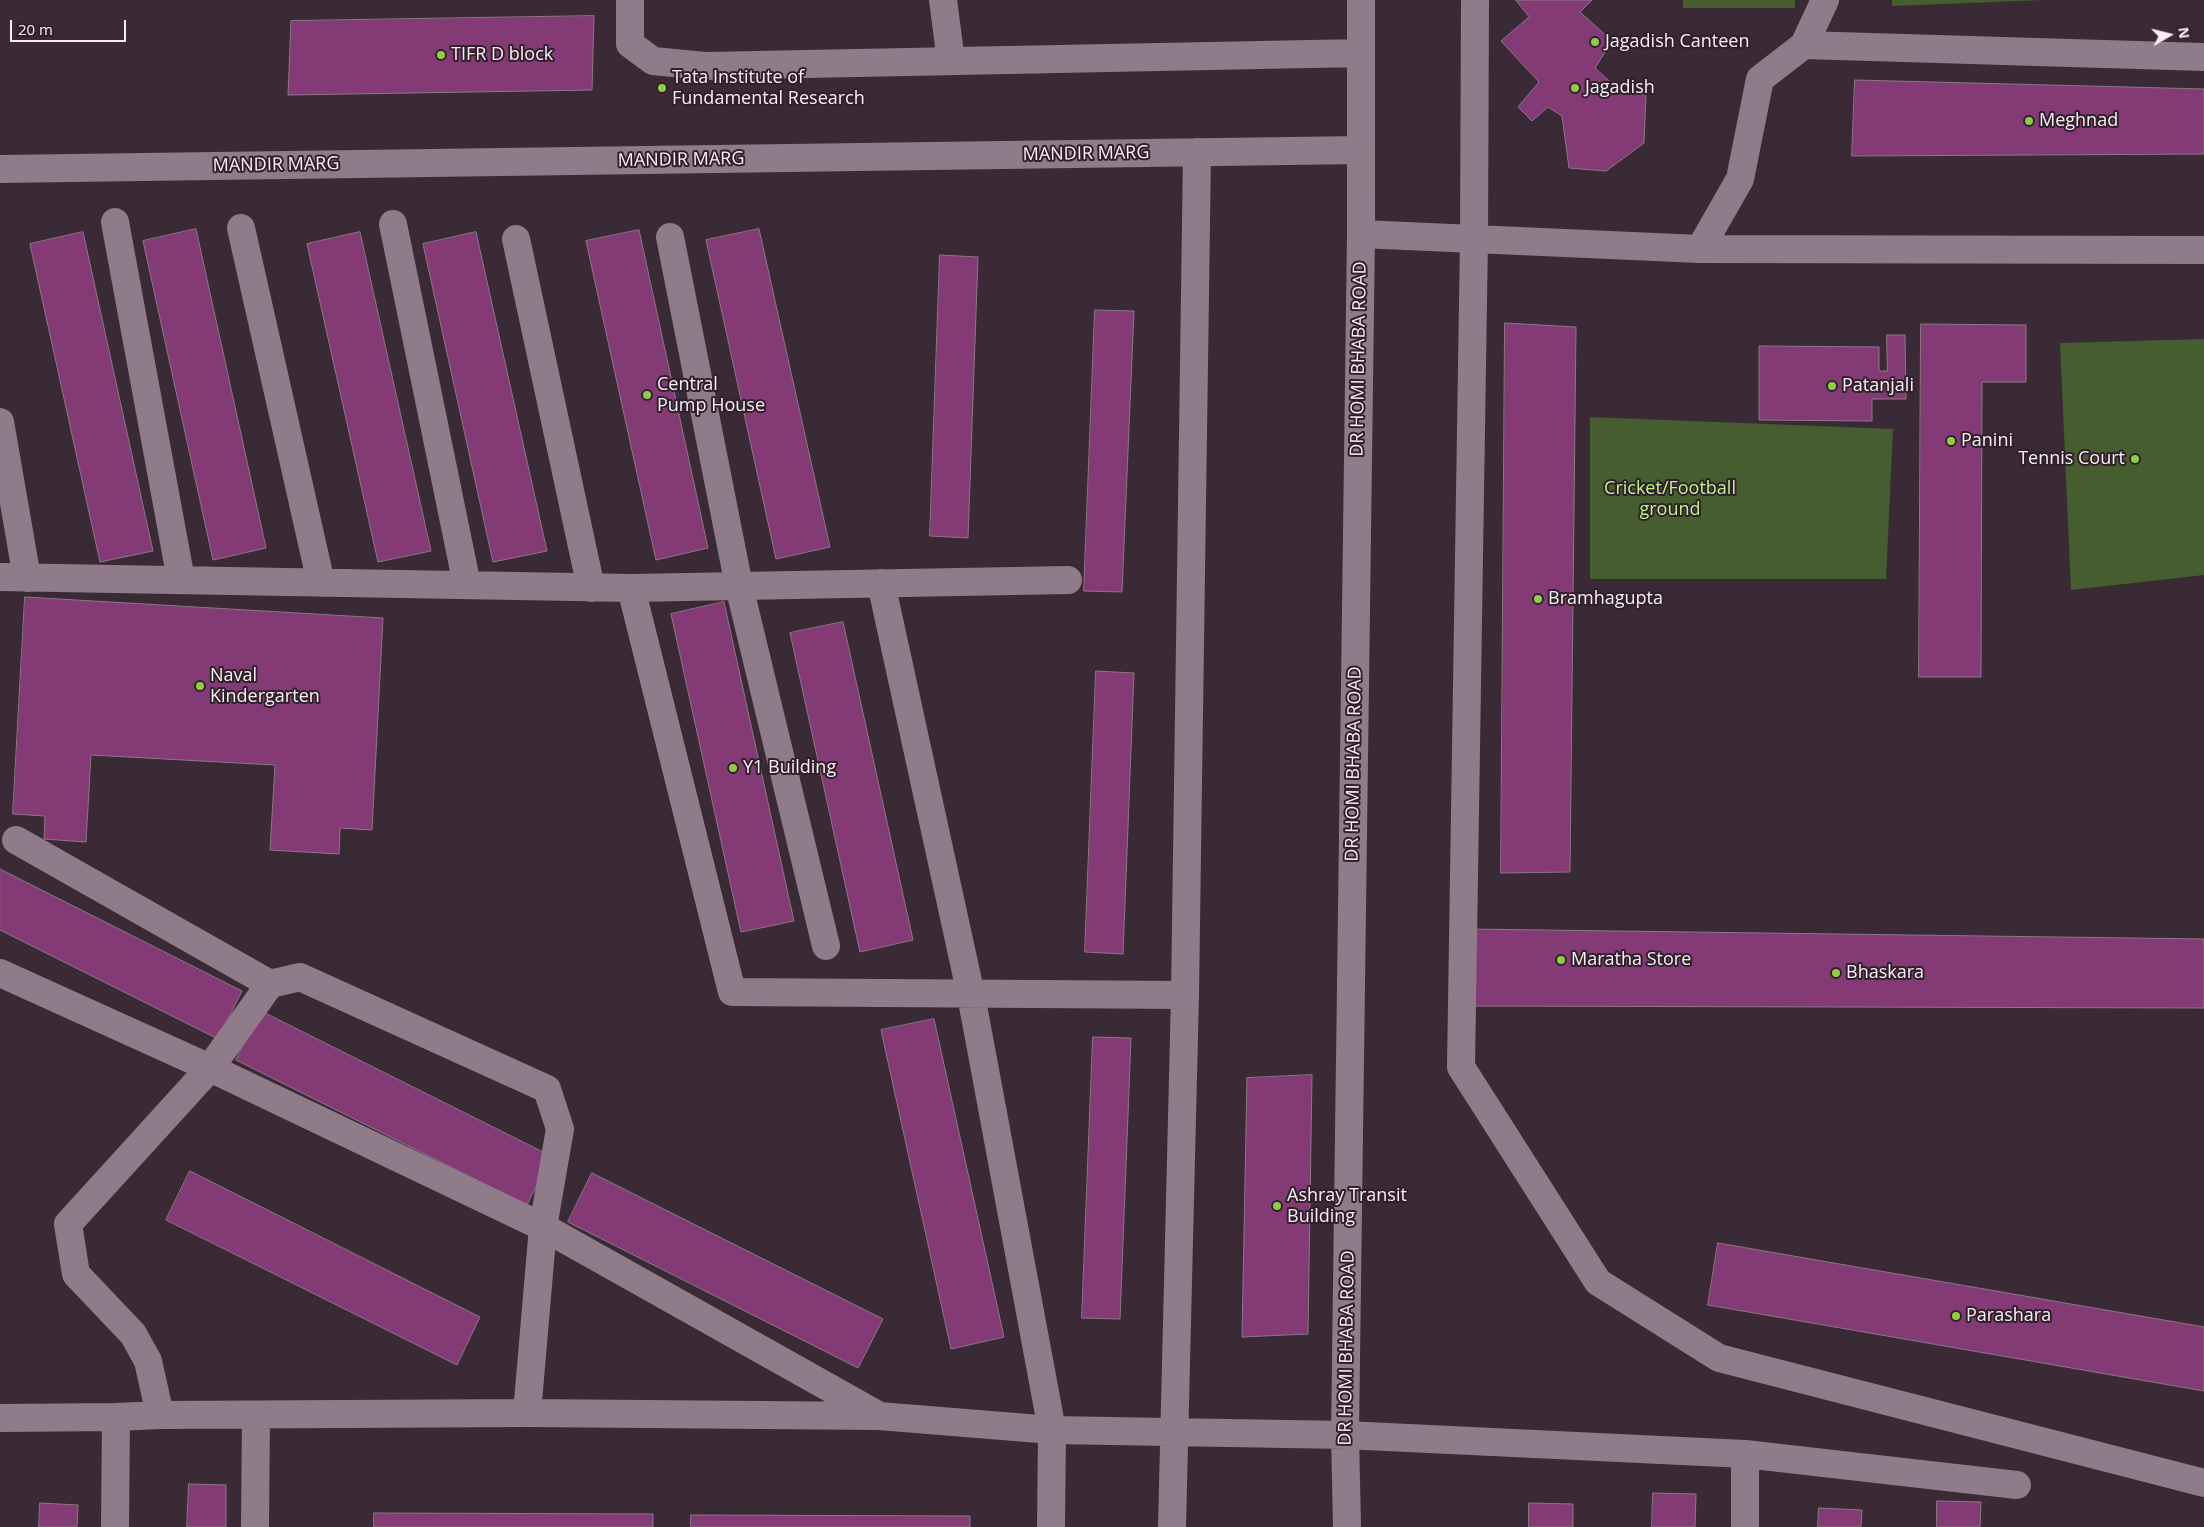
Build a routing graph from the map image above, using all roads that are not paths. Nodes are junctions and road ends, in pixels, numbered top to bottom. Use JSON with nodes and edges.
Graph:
{"nodes":[{"id":1,"x":630,"y":0,"type":"edge"},
{"id":2,"x":943,"y":0,"type":"edge"},
{"id":3,"x":1362,"y":0,"type":"edge"},
{"id":4,"x":1475,"y":0,"type":"edge"},
{"id":5,"x":1825,"y":0,"type":"edge"},
{"id":6,"x":1804,"y":45,"type":"junction"},
{"id":7,"x":1361,"y":53,"type":"junction"},
{"id":8,"x":2204,"y":57,"type":"edge"},
{"id":9,"x":952,"y":62,"type":"junction"},
{"id":10,"x":1361,"y":150,"type":"junction"},
{"id":11,"x":1197,"y":152,"type":"junction"},
{"id":12,"x":0,"y":169,"type":"edge"},
{"id":13,"x":115,"y":222,"type":"dead end"},
{"id":14,"x":393,"y":224,"type":"dead end"},
{"id":15,"x":241,"y":228,"type":"dead end"},
{"id":16,"x":1361,"y":234,"type":"junction"},
{"id":17,"x":670,"y":237,"type":"dead end"},
{"id":18,"x":1474,"y":238,"type":"junction"},
{"id":19,"x":516,"y":239,"type":"dead end"},
{"id":20,"x":1700,"y":250,"type":"junction"},
{"id":21,"x":2204,"y":250,"type":"edge"},
{"id":22,"x":0,"y":422,"type":"edge"},
{"id":23,"x":0,"y":577,"type":"edge"},
{"id":24,"x":27,"y":578,"type":"junction"},
{"id":25,"x":181,"y":580,"type":"junction"},
{"id":26,"x":1068,"y":580,"type":"dead end"},
{"id":27,"x":320,"y":583,"type":"junction"},
{"id":28,"x":882,"y":583,"type":"junction"},
{"id":29,"x":467,"y":585,"type":"junction"},
{"id":30,"x":739,"y":586,"type":"junction"},
{"id":31,"x":591,"y":588,"type":"junction"},
{"id":32,"x":631,"y":588,"type":"junction"},
{"id":33,"x":16,"y":840,"type":"dead end"},
{"id":34,"x":826,"y":946,"type":"dead end"},
{"id":35,"x":0,"y":973,"type":"edge"},
{"id":36,"x":270,"y":984,"type":"junction"},
{"id":37,"x":971,"y":995,"type":"junction"},
{"id":38,"x":1185,"y":995,"type":"junction"},
{"id":39,"x":210,"y":1068,"type":"junction"},
{"id":40,"x":543,"y":1227,"type":"junction"},
{"id":41,"x":527,"y":1413,"type":"junction"},
{"id":42,"x":160,"y":1414,"type":"junction"},
{"id":43,"x":256,"y":1415,"type":"junction"},
{"id":44,"x":879,"y":1416,"type":"junction"},
{"id":45,"x":116,"y":1417,"type":"junction"},
{"id":46,"x":0,"y":1418,"type":"edge"},
{"id":47,"x":1052,"y":1430,"type":"junction"},
{"id":48,"x":1173,"y":1431,"type":"junction"},
{"id":49,"x":1345,"y":1435,"type":"junction"},
{"id":50,"x":1745,"y":1454,"type":"junction"},
{"id":51,"x":2204,"y":1483,"type":"edge"},
{"id":52,"x":2017,"y":1485,"type":"dead end"},
{"id":53,"x":115,"y":1527,"type":"edge"},
{"id":54,"x":255,"y":1527,"type":"edge"},
{"id":55,"x":1051,"y":1527,"type":"edge"},
{"id":56,"x":1172,"y":1527,"type":"edge"},
{"id":57,"x":1347,"y":1527,"type":"edge"},
{"id":58,"x":1745,"y":1527,"type":"edge"}],
"edges":[{"from":1,"to":9,"type":"street"},
{"from":2,"to":9,"type":"street"},
{"from":3,"to":7,"type":"street","name":"DR HOMI BHABA ROAD"},
{"from":4,"to":18,"type":"street"},
{"from":5,"to":6,"type":"street"},
{"from":6,"to":8,"type":"street"},
{"from":6,"to":20,"type":"street"},
{"from":7,"to":9,"type":"street"},
{"from":7,"to":10,"type":"street","name":"DR HOMI BHABA ROAD"},
{"from":10,"to":11,"type":"street","name":"MANDIR MARG"},
{"from":10,"to":16,"type":"street","name":"DR HOMI BHABA ROAD"},
{"from":11,"to":12,"type":"street","name":"MANDIR MARG"},
{"from":11,"to":38,"type":"street"},
{"from":13,"to":25,"type":"street"},
{"from":14,"to":29,"type":"street"},
{"from":15,"to":27,"type":"street"},
{"from":16,"to":18,"type":"street"},
{"from":16,"to":49,"type":"street","name":"DR HOMI BHABA ROAD"},
{"from":17,"to":30,"type":"street"},
{"from":18,"to":20,"type":"street"},
{"from":18,"to":51,"type":"street"},
{"from":19,"to":31,"type":"street"},
{"from":20,"to":21,"type":"street"},
{"from":22,"to":24,"type":"street"},
{"from":23,"to":24,"type":"street"},
{"from":24,"to":25,"type":"street"},
{"from":25,"to":27,"type":"street"},
{"from":26,"to":28,"type":"street"},
{"from":27,"to":29,"type":"street"},
{"from":28,"to":30,"type":"street"},
{"from":28,"to":37,"type":"street"},
{"from":29,"to":31,"type":"street"},
{"from":30,"to":32,"type":"street"},
{"from":30,"to":34,"type":"street"},
{"from":31,"to":32,"type":"street"},
{"from":32,"to":37,"type":"street"},
{"from":33,"to":36,"type":"street"},
{"from":35,"to":39,"type":"street"},
{"from":36,"to":39,"type":"street"},
{"from":36,"to":40,"type":"street"},
{"from":37,"to":38,"type":"street"},
{"from":37,"to":47,"type":"street"},
{"from":38,"to":48,"type":"street"},
{"from":39,"to":40,"type":"street"},
{"from":39,"to":42,"type":"street"},
{"from":40,"to":41,"type":"street"},
{"from":40,"to":44,"type":"street"},
{"from":41,"to":43,"type":"street"},
{"from":41,"to":44,"type":"street"},
{"from":42,"to":43,"type":"street"},
{"from":42,"to":45,"type":"street"},
{"from":43,"to":54,"type":"street"},
{"from":44,"to":47,"type":"street"},
{"from":45,"to":46,"type":"street"},
{"from":45,"to":53,"type":"street"},
{"from":47,"to":48,"type":"street"},
{"from":47,"to":55,"type":"street"},
{"from":48,"to":49,"type":"street"},
{"from":48,"to":56,"type":"street"},
{"from":49,"to":50,"type":"street"},
{"from":49,"to":57,"type":"street","name":"DR HOMI BHABA ROAD"},
{"from":50,"to":52,"type":"street"},
{"from":50,"to":58,"type":"street"}]}
